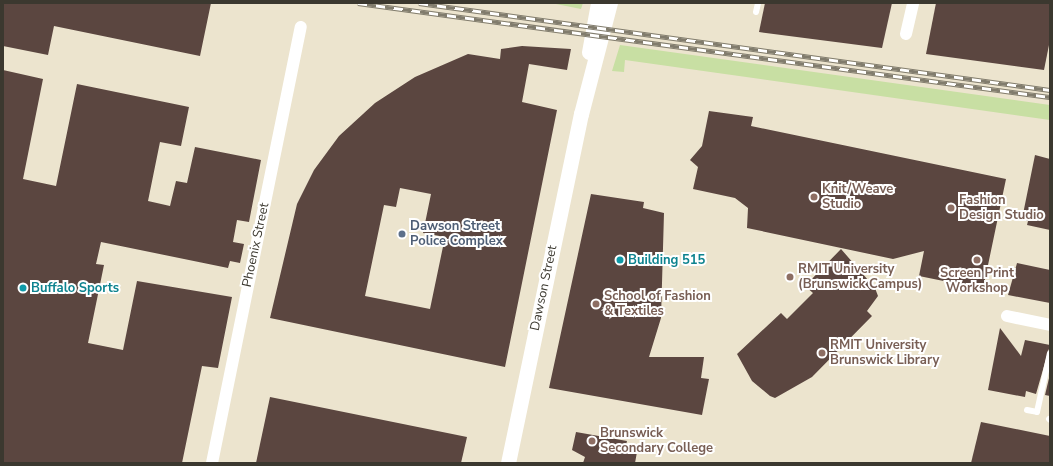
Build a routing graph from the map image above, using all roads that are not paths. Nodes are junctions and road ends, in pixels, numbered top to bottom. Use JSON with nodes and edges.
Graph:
{"nodes":[{"id":1,"x":598,"y":3,"type":"edge"},
{"id":2,"x":610,"y":3,"type":"edge"},
{"id":3,"x":758,"y":3,"type":"edge"},
{"id":4,"x":913,"y":3,"type":"edge"},
{"id":5,"x":756,"y":12,"type":"dead end"},
{"id":6,"x":301,"y":27,"type":"dead end"},
{"id":7,"x":906,"y":34,"type":"dead end"},
{"id":8,"x":581,"y":114,"type":"junction"},
{"id":9,"x":1008,"y":316,"type":"dead end"},
{"id":10,"x":1050,"y":325,"type":"edge"},
{"id":11,"x":1050,"y":353,"type":"edge"},
{"id":12,"x":1027,"y":410,"type":"dead end"},
{"id":13,"x":212,"y":463,"type":"edge"},
{"id":14,"x":508,"y":463,"type":"edge"}],
"edges":[{"from":1,"to":8,"type":"street","name":"Dawson Street"},
{"from":2,"to":8,"type":"street","name":"Dawson Street"},
{"from":3,"to":5,"type":"lane"},
{"from":4,"to":7,"type":"street"},
{"from":6,"to":13,"type":"street","name":"Phoenix Street"},
{"from":8,"to":14,"type":"street","name":"Dawson Street"},
{"from":9,"to":10,"type":"street"},
{"from":11,"to":12,"type":"lane"}]}
